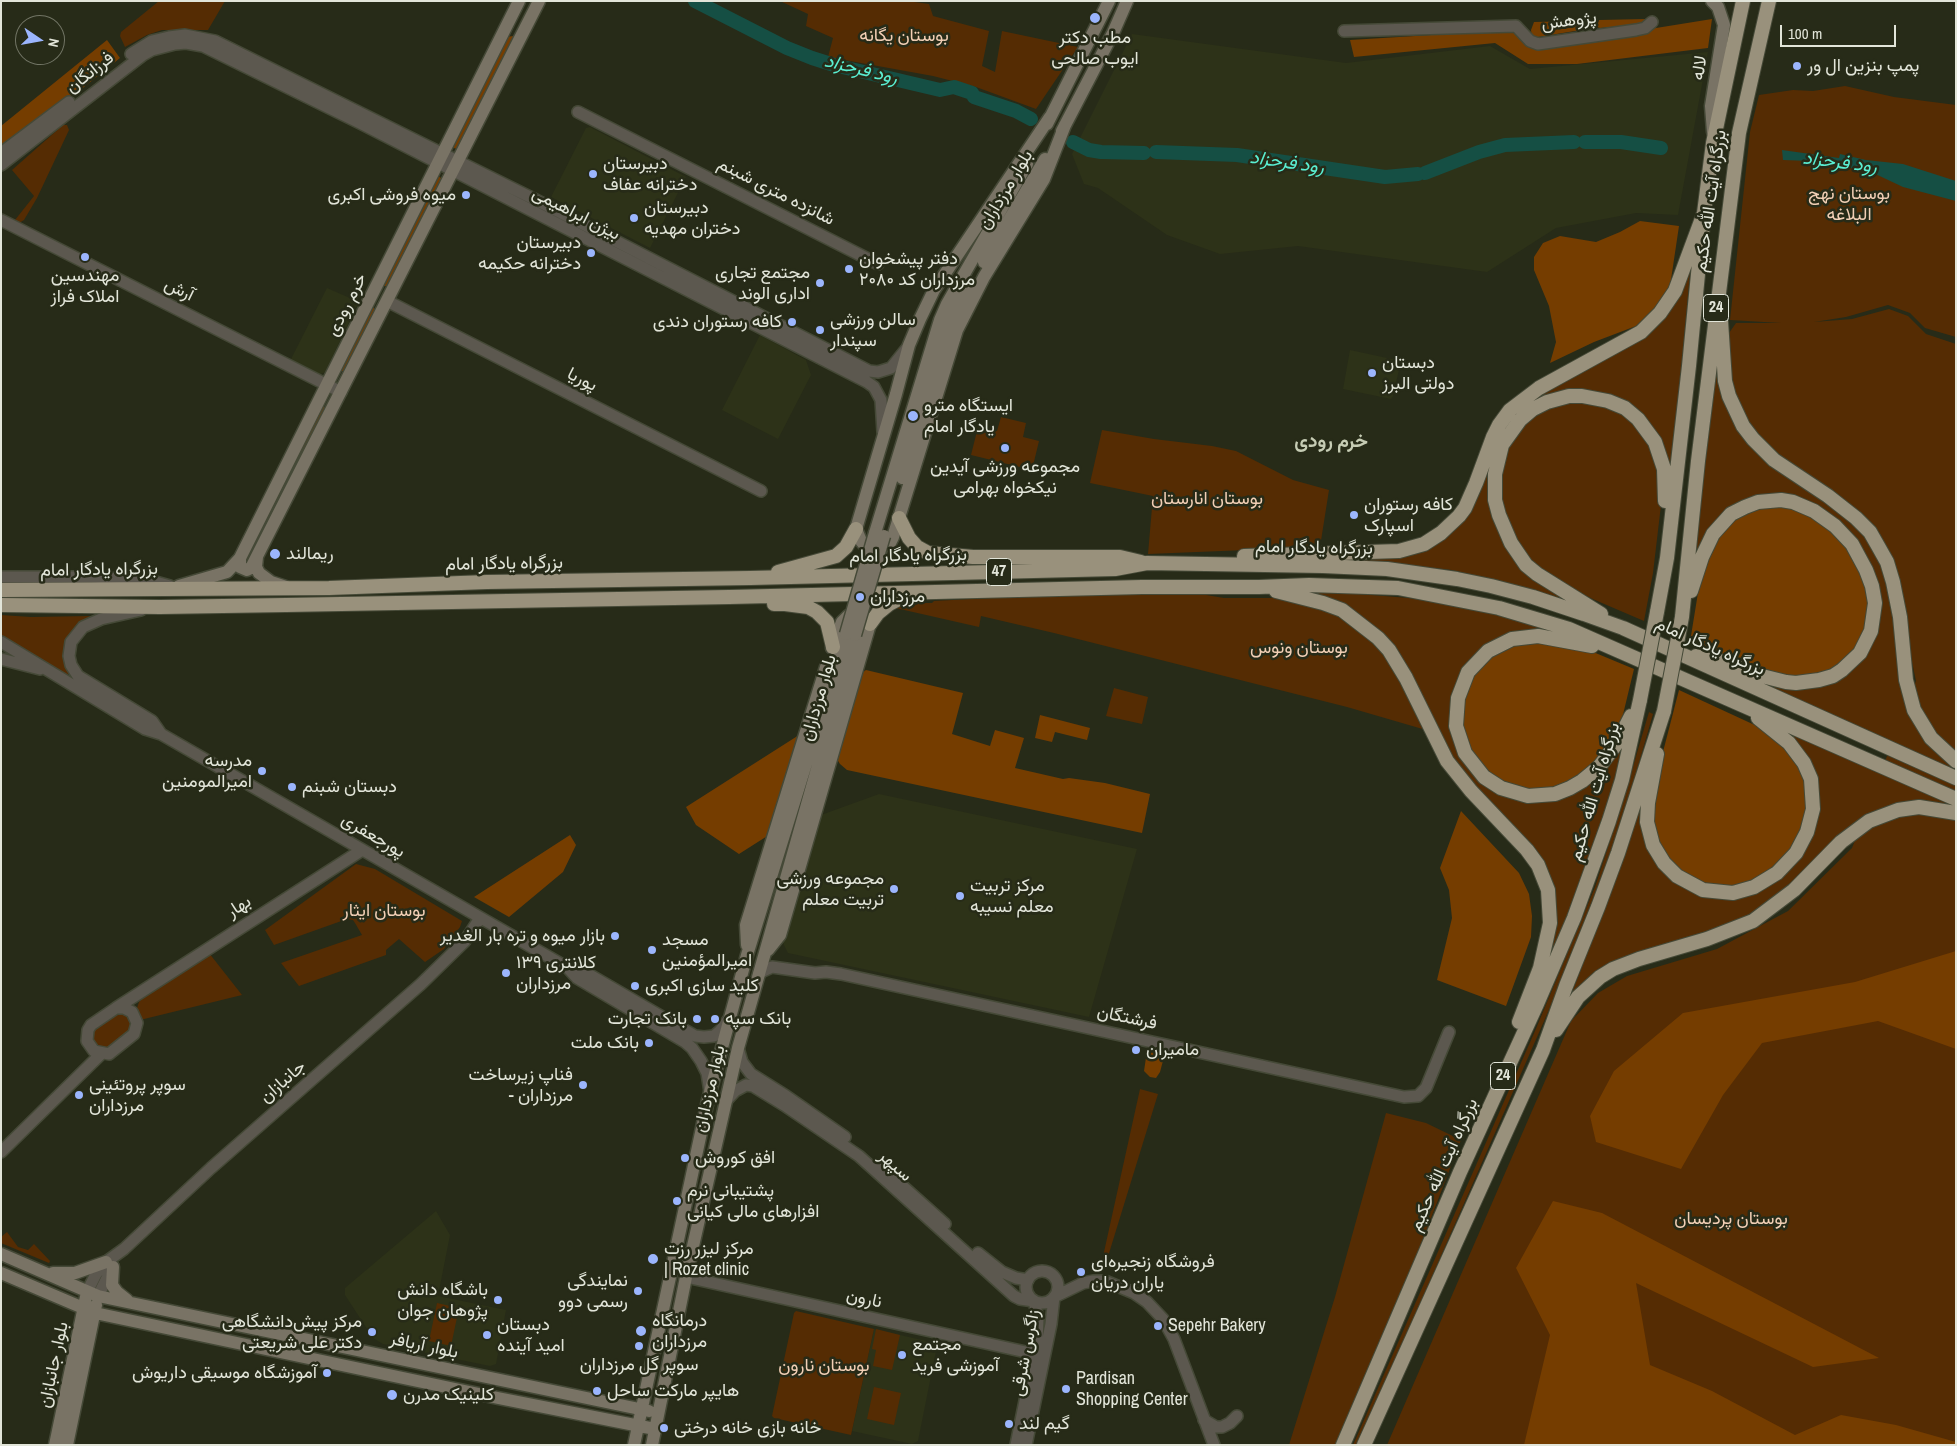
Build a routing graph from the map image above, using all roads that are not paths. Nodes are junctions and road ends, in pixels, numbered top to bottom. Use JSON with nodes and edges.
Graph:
{"nodes":[{"id":1,"x":519,"y":1,"type":"edge"},
{"id":2,"x":539,"y":1,"type":"edge"},
{"id":3,"x":1109,"y":1,"type":"edge"},
{"id":4,"x":1127,"y":1,"type":"edge"},
{"id":5,"x":1712,"y":1,"type":"edge"},
{"id":6,"x":1744,"y":1,"type":"edge"},
{"id":7,"x":1769,"y":1,"type":"edge"},
{"id":8,"x":1652,"y":22,"type":"dead end"},
{"id":9,"x":506,"y":27,"type":"junction"},
{"id":10,"x":1344,"y":31,"type":"dead end"},
{"id":11,"x":522,"y":35,"type":"junction"},
{"id":12,"x":213,"y":47,"type":"joint"},
{"id":13,"x":77,"y":101,"type":"junction"},
{"id":14,"x":578,"y":112,"type":"dead end"},
{"id":15,"x":1050,"y":117,"type":"junction"},
{"id":16,"x":1065,"y":125,"type":"junction"},
{"id":17,"x":1713,"y":143,"type":"junction"},
{"id":18,"x":1,"y":153,"type":"edge"},
{"id":19,"x":440,"y":158,"type":"junction"},
{"id":20,"x":1,"y":165,"type":"edge"},
{"id":21,"x":456,"y":166,"type":"junction"},
{"id":22,"x":1704,"y":213,"type":"junction"},
{"id":23,"x":1,"y":220,"type":"edge"},
{"id":24,"x":1,"y":227,"type":"edge"},
{"id":25,"x":878,"y":264,"type":"dead end"},
{"id":26,"x":1719,"y":280,"type":"junction"},
{"id":27,"x":373,"y":294,"type":"junction"},
{"id":28,"x":387,"y":301,"type":"junction"},
{"id":29,"x":909,"y":345,"type":"junction"},
{"id":30,"x":829,"y":356,"type":"junction"},
{"id":31,"x":325,"y":388,"type":"junction"},
{"id":32,"x":339,"y":395,"type":"junction"},
{"id":33,"x":883,"y":439,"type":"junction"},
{"id":34,"x":761,"y":491,"type":"dead end"},
{"id":35,"x":899,"y":518,"type":"junction"},
{"id":36,"x":856,"y":529,"type":"junction"},
{"id":37,"x":880,"y":534,"type":"junction"},
{"id":38,"x":257,"y":557,"type":"junction"},
{"id":39,"x":240,"y":558,"type":"junction"},
{"id":40,"x":1667,"y":558,"type":"junction"},
{"id":41,"x":1147,"y":563,"type":"junction"},
{"id":42,"x":1190,"y":563,"type":"junction"},
{"id":43,"x":1,"y":577,"type":"edge"},
{"id":44,"x":750,"y":578,"type":"junction"},
{"id":45,"x":1259,"y":587,"type":"junction"},
{"id":46,"x":174,"y":588,"type":"junction"},
{"id":47,"x":290,"y":588,"type":"junction"},
{"id":48,"x":1,"y":590,"type":"edge"},
{"id":49,"x":909,"y":593,"type":"junction"},
{"id":50,"x":729,"y":597,"type":"junction"},
{"id":51,"x":1,"y":605,"type":"edge"},
{"id":52,"x":160,"y":607,"type":"junction"},
{"id":53,"x":1682,"y":617,"type":"junction"},
{"id":54,"x":870,"y":624,"type":"junction"},
{"id":55,"x":1623,"y":628,"type":"junction"},
{"id":56,"x":851,"y":634,"type":"junction"},
{"id":57,"x":1,"y":642,"type":"edge"},
{"id":58,"x":833,"y":647,"type":"junction"},
{"id":59,"x":1616,"y":650,"type":"junction"},
{"id":60,"x":1685,"y":656,"type":"junction"},
{"id":61,"x":1,"y":659,"type":"edge"},
{"id":62,"x":46,"y":670,"type":"junction"},
{"id":63,"x":1640,"y":700,"type":"junction"},
{"id":64,"x":1741,"y":706,"type":"junction"},
{"id":65,"x":1664,"y":711,"type":"junction"},
{"id":66,"x":161,"y":734,"type":"junction"},
{"id":67,"x":1956,"y":761,"type":"edge"},
{"id":68,"x":1956,"y":778,"type":"edge"},
{"id":69,"x":1956,"y":799,"type":"edge"},
{"id":70,"x":1956,"y":813,"type":"edge"},
{"id":71,"x":362,"y":850,"type":"junction"},
{"id":72,"x":480,"y":918,"type":"junction"},
{"id":73,"x":496,"y":927,"type":"junction"},
{"id":74,"x":465,"y":941,"type":"junction"},
{"id":75,"x":747,"y":955,"type":"junction"},
{"id":76,"x":764,"y":956,"type":"junction"},
{"id":77,"x":759,"y":973,"type":"junction"},
{"id":78,"x":580,"y":974,"type":"junction"},
{"id":79,"x":141,"y":992,"type":"junction"},
{"id":80,"x":116,"y":1008,"type":"junction"},
{"id":81,"x":132,"y":1012,"type":"junction"},
{"id":82,"x":730,"y":1018,"type":"junction"},
{"id":83,"x":1449,"y":1032,"type":"dead end"},
{"id":84,"x":738,"y":1048,"type":"junction"},
{"id":85,"x":1543,"y":1050,"type":"junction"},
{"id":86,"x":101,"y":1054,"type":"junction"},
{"id":87,"x":710,"y":1092,"type":"junction"},
{"id":88,"x":785,"y":1100,"type":"junction"},
{"id":89,"x":724,"y":1104,"type":"junction"},
{"id":90,"x":1,"y":1152,"type":"edge"},
{"id":91,"x":1460,"y":1172,"type":"junction"},
{"id":92,"x":1,"y":1254,"type":"edge"},
{"id":93,"x":110,"y":1264,"type":"junction"},
{"id":94,"x":45,"y":1272,"type":"junction"},
{"id":95,"x":1,"y":1274,"type":"edge"},
{"id":96,"x":686,"y":1277,"type":"junction"},
{"id":97,"x":1053,"y":1277,"type":"junction"},
{"id":98,"x":1003,"y":1279,"type":"junction"},
{"id":99,"x":1028,"y":1280,"type":"junction"},
{"id":100,"x":1083,"y":1282,"type":"junction"},
{"id":101,"x":93,"y":1294,"type":"junction"},
{"id":102,"x":1054,"y":1297,"type":"junction"},
{"id":103,"x":1034,"y":1301,"type":"junction"},
{"id":104,"x":131,"y":1302,"type":"junction"},
{"id":105,"x":89,"y":1311,"type":"junction"},
{"id":106,"x":1051,"y":1324,"type":"junction"},
{"id":107,"x":1038,"y":1325,"type":"junction"},
{"id":108,"x":1035,"y":1354,"type":"junction"},
{"id":109,"x":502,"y":1380,"type":"junction"},
{"id":110,"x":498,"y":1398,"type":"junction"},
{"id":111,"x":641,"y":1409,"type":"junction"},
{"id":112,"x":659,"y":1412,"type":"junction"},
{"id":113,"x":1237,"y":1416,"type":"dead end"},
{"id":114,"x":1204,"y":1420,"type":"junction"},
{"id":115,"x":638,"y":1426,"type":"junction"},
{"id":116,"x":655,"y":1429,"type":"junction"},
{"id":117,"x":55,"y":1445,"type":"edge"},
{"id":118,"x":67,"y":1445,"type":"edge"},
{"id":119,"x":634,"y":1445,"type":"edge"},
{"id":120,"x":652,"y":1445,"type":"edge"},
{"id":121,"x":1016,"y":1445,"type":"edge"},
{"id":122,"x":1026,"y":1445,"type":"edge"},
{"id":123,"x":1214,"y":1445,"type":"edge"},
{"id":124,"x":1343,"y":1445,"type":"edge"},
{"id":125,"x":1364,"y":1445,"type":"edge"}],
"edges":[{"from":1,"to":9,"type":"main road","name":"خرم رودی"},
{"from":2,"to":11,"type":"main road","name":"خرم رودی"},
{"from":3,"to":15,"type":"main road","name":"بلوار مرزداران"},
{"from":4,"to":16,"type":"main road","name":"بلوار مرزداران"},
{"from":5,"to":17,"type":"main road","name":"لاله"},
{"from":6,"to":17,"type":"highway","name":"بزرگراه آیت الله حکیم","number":"24"},
{"from":7,"to":26,"type":"highway","name":"بزرگراه آیت الله حکیم","number":"24"},
{"from":8,"to":10,"type":"street","name":"پژوهش"},
{"from":9,"to":11,"type":"main road"},
{"from":9,"to":19,"type":"main road","name":"خرم رودی"},
{"from":11,"to":21,"type":"main road","name":"خرم رودی"},
{"from":12,"to":13,"type":"street","name":"فرزانگان"},
{"from":12,"to":19,"type":"street","name":"بیژن ابراهیمی"},
{"from":13,"to":18,"type":"street","name":"فرزانگان"},
{"from":13,"to":20,"type":"street","name":"فرزانگان"},
{"from":14,"to":25,"type":"street","name":"شانزده متری شبنم"},
{"from":15,"to":29,"type":"main road"},
{"from":15,"to":37,"type":"main road","name":"بلوار مرزداران"},
{"from":16,"to":35,"type":"main road"},
{"from":16,"to":37,"type":"main road","name":"بلوار مرزداران"},
{"from":17,"to":22,"type":"highway","name":"بزرگراه آیت الله حکیم","number":"24"},
{"from":19,"to":21,"type":"street","name":"بیژن ابراهیمی"},
{"from":19,"to":27,"type":"main road","name":"خرم رودی"},
{"from":21,"to":28,"type":"main road","name":"خرم رودی"},
{"from":21,"to":30,"type":"street","name":"بیژن ابراهیمی"},
{"from":22,"to":40,"type":"highway","name":"بزرگراه آیت الله حکیم","number":"24"},
{"from":22,"to":42,"type":"highway"},
{"from":23,"to":31,"type":"street","name":"آرش"},
{"from":24,"to":31,"type":"street","name":"آرش"},
{"from":26,"to":53,"type":"highway","name":"بزرگراه آیت الله حکیم","number":"24"},
{"from":26,"to":67,"type":"highway"},
{"from":27,"to":28,"type":"main road"},
{"from":27,"to":31,"type":"main road","name":"خرم رودی"},
{"from":28,"to":32,"type":"main road","name":"خرم رودی"},
{"from":28,"to":34,"type":"street","name":"پوریا"},
{"from":29,"to":30,"type":"street","name":"بیژن ابراهیمی"},
{"from":29,"to":33,"type":"main road"},
{"from":30,"to":33,"type":"street","name":"بیژن ابراهیمی"},
{"from":31,"to":32,"type":"street","name":"آرش"},
{"from":31,"to":39,"type":"main road","name":"خرم رودی"},
{"from":32,"to":38,"type":"main road","name":"خرم رودی"},
{"from":33,"to":36,"type":"main road"},
{"from":35,"to":36,"type":"main road"},
{"from":35,"to":41,"type":"highway"},
{"from":36,"to":44,"type":"highway"},
{"from":37,"to":56,"type":"main road","name":"بلوار مرزداران","bridge":true},
{"from":38,"to":39,"type":"main road"},
{"from":38,"to":47,"type":"main road"},
{"from":39,"to":46,"type":"main road","name":"خرم رودی"},
{"from":40,"to":55,"type":"highway"},
{"from":40,"to":63,"type":"highway","name":"بزرگراه آیت الله حکیم","number":"24","bridge":true},
{"from":41,"to":42,"type":"highway","name":"بزرگراه یادگار امام","number":"47"},
{"from":41,"to":44,"type":"highway","name":"بزرگراه یادگار امام","number":"47"},
{"from":42,"to":55,"type":"highway","name":"بزرگراه یادگار امام","number":"47"},
{"from":43,"to":46,"type":"street"},
{"from":44,"to":47,"type":"highway","name":"بزرگراه یادگار امام","number":"47"},
{"from":45,"to":49,"type":"highway","name":"بزرگراه یادگار امام","number":"47"},
{"from":45,"to":59,"type":"highway","name":"بزرگراه یادگار امام","number":"47"},
{"from":45,"to":91,"type":"highway"},
{"from":46,"to":47,"type":"highway","name":"بزرگراه یادگار امام","number":"47"},
{"from":46,"to":48,"type":"highway","name":"بزرگراه یادگار امام","number":"47"},
{"from":49,"to":50,"type":"highway","name":"بزرگراه یادگار امام","number":"47"},
{"from":49,"to":54,"type":"highway"},
{"from":50,"to":52,"type":"highway","name":"بزرگراه یادگار امام","number":"47"},
{"from":50,"to":58,"type":"highway"},
{"from":51,"to":52,"type":"highway","name":"بزرگراه یادگار امام","number":"47"},
{"from":52,"to":66,"type":"street","name":"پورجعفری"},
{"from":53,"to":60,"type":"highway"},
{"from":53,"to":65,"type":"highway","number":"24","bridge":true},
{"from":54,"to":58,"type":"main road"},
{"from":54,"to":76,"type":"main road"},
{"from":55,"to":60,"type":"highway","name":"بزرگراه یادگار امام","number":"47"},
{"from":56,"to":75,"type":"main road","name":"بلوار مرزداران"},
{"from":56,"to":76,"type":"main road","name":"بلوار مرزداران"},
{"from":57,"to":62,"type":"street","name":"پورجعفری"},
{"from":58,"to":75,"type":"main road"},
{"from":59,"to":63,"type":"highway"},
{"from":59,"to":64,"type":"highway","name":"بزرگراه یادگار امام","number":"47"},
{"from":60,"to":68,"type":"highway","name":"بزرگراه یادگار امام","number":"47"},
{"from":61,"to":62,"type":"street"},
{"from":62,"to":66,"type":"street","name":"پورجعفری"},
{"from":63,"to":91,"type":"highway","name":"بزرگراه آیت الله حکیم","number":"24"},
{"from":64,"to":65,"type":"highway"},
{"from":64,"to":69,"type":"highway","name":"بزرگراه یادگار امام","number":"47"},
{"from":65,"to":85,"type":"highway","number":"24"},
{"from":66,"to":71,"type":"street","name":"پورجعفری"},
{"from":70,"to":85,"type":"highway"},
{"from":71,"to":72,"type":"street","name":"پورجعفری"},
{"from":71,"to":79,"type":"street","name":"بهار"},
{"from":72,"to":73,"type":"street","name":"پورجعفری"},
{"from":72,"to":74,"type":"street","name":"جانبازان"},
{"from":73,"to":74,"type":"street","name":"جانبازان"},
{"from":73,"to":78,"type":"street","name":"پورجعفری"},
{"from":74,"to":93,"type":"street","name":"جانبازان"},
{"from":75,"to":82,"type":"main road","name":"بلوار مرزداران"},
{"from":76,"to":77,"type":"main road","name":"بلوار مرزداران"},
{"from":77,"to":83,"type":"street","name":"فرشتگان"},
{"from":77,"to":84,"type":"main road","name":"بلوار مرزداران"},
{"from":78,"to":82,"type":"street","name":"پورجعفری"},
{"from":78,"to":87,"type":"street","name":"پورجعفری"},
{"from":79,"to":80,"type":"street","name":"بهار"},
{"from":79,"to":81,"type":"street"},
{"from":80,"to":81,"type":"street"},
{"from":80,"to":86,"type":"street"},
{"from":81,"to":86,"type":"street"},
{"from":82,"to":87,"type":"main road","name":"بلوار مرزداران"},
{"from":84,"to":88,"type":"street","name":"سپهر"},
{"from":84,"to":89,"type":"main road","name":"بلوار مرزداران"},
{"from":85,"to":125,"type":"highway","number":"24"},
{"from":86,"to":90,"type":"street"},
{"from":87,"to":111,"type":"main road","name":"بلوار مرزداران"},
{"from":88,"to":89,"type":"street","name":"سپهر"},
{"from":88,"to":98,"type":"street","name":"سپهر"},
{"from":89,"to":96,"type":"main road","name":"بلوار مرزداران"},
{"from":91,"to":124,"type":"highway","name":"بزرگراه آیت الله حکیم","number":"24"},
{"from":92,"to":94,"type":"main road","name":"بلوار آریافر"},
{"from":93,"to":94,"type":"main road"},
{"from":93,"to":101,"type":"street","name":"جانبازان"},
{"from":93,"to":104,"type":"main road"},
{"from":94,"to":101,"type":"main road","name":"بلوار آریافر"},
{"from":95,"to":105,"type":"main road","name":"بلوار آریافر"},
{"from":96,"to":108,"type":"street","name":"نارون"},
{"from":96,"to":112,"type":"main road","name":"بلوار مرزداران"},
{"from":97,"to":99,"type":"street"},
{"from":97,"to":100,"type":"street"},
{"from":97,"to":102,"type":"street"},
{"from":98,"to":99,"type":"street","name":"سپهر"},
{"from":98,"to":103,"type":"street","name":"سپهر"},
{"from":99,"to":103,"type":"street"},
{"from":100,"to":102,"type":"street"},
{"from":100,"to":114,"type":"street"},
{"from":101,"to":104,"type":"main road","name":"بلوار آریافر"},
{"from":101,"to":105,"type":"main road","name":"بلوار جانبازان"},
{"from":102,"to":103,"type":"street"},
{"from":102,"to":106,"type":"street","name":"زاگرس شرقی"},
{"from":103,"to":107,"type":"street","name":"زاگرس شرقی"},
{"from":104,"to":109,"type":"main road","name":"بلوار آریافر"},
{"from":105,"to":110,"type":"main road","name":"بلوار آریافر"},
{"from":105,"to":117,"type":"main road","name":"بلوار جانبازان"},
{"from":105,"to":118,"type":"main road","name":"بلوار جانبازان"},
{"from":106,"to":107,"type":"street"},
{"from":106,"to":122,"type":"street","name":"زاگرس شرقی"},
{"from":107,"to":108,"type":"street","name":"زاگرس شرقی"},
{"from":108,"to":121,"type":"street","name":"زاگرس شرقی"},
{"from":109,"to":110,"type":"main road"},
{"from":109,"to":111,"type":"main road","name":"بلوار آریافر"},
{"from":110,"to":115,"type":"main road","name":"بلوار آریافر"},
{"from":111,"to":112,"type":"main road","name":"بلوار آریافر"},
{"from":111,"to":115,"type":"main road","name":"بلوار مرزداران"},
{"from":112,"to":116,"type":"main road","name":"بلوار مرزداران"},
{"from":113,"to":114,"type":"street"},
{"from":114,"to":123,"type":"street"},
{"from":115,"to":116,"type":"main road","name":"بلوار آریافر"},
{"from":115,"to":119,"type":"main road","name":"بلوار مرزداران"},
{"from":116,"to":120,"type":"main road","name":"بلوار مرزداران"}]}
